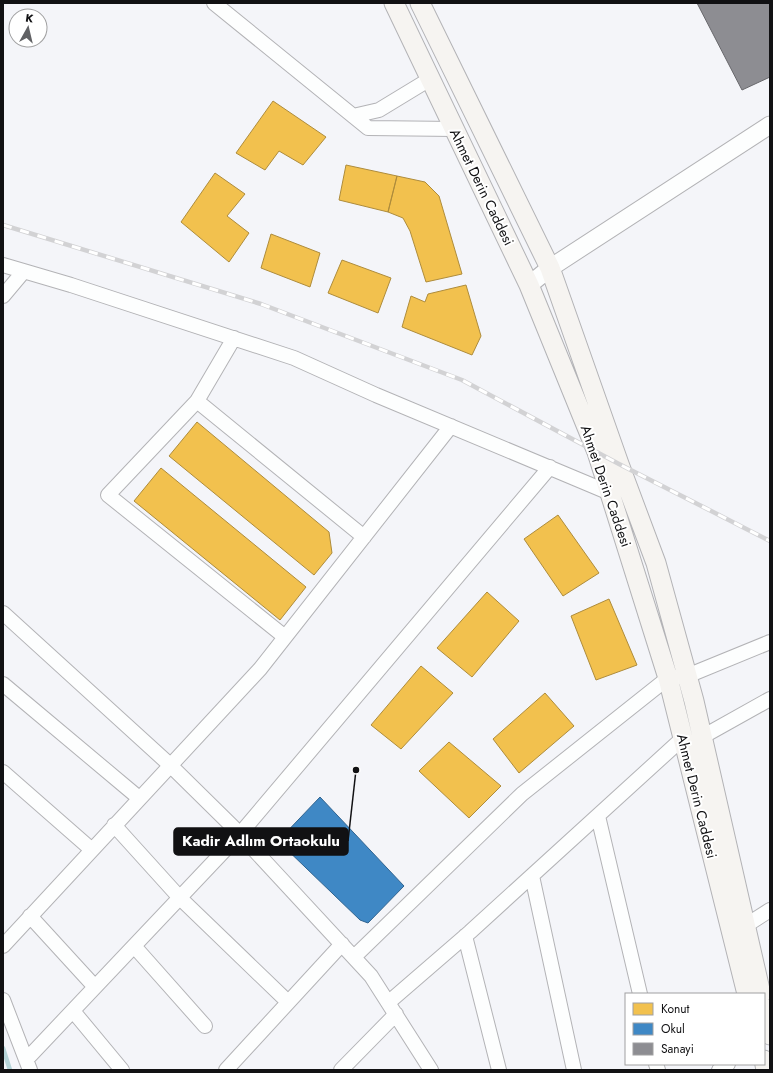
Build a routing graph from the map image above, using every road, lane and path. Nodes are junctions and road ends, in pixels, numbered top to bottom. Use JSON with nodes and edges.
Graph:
{"nodes":[{"id":1,"x":214,"y":3,"type":"edge"},
{"id":2,"x":394,"y":3,"type":"edge"},
{"id":3,"x":420,"y":3,"type":"edge"},
{"id":4,"x":430,"y":79,"type":"junction"},
{"id":5,"x":353,"y":116,"type":"junction"},
{"id":6,"x":770,"y":125,"type":"edge"},
{"id":7,"x":455,"y":129,"type":"junction"},
{"id":8,"x":3,"y":265,"type":"edge"},
{"id":9,"x":550,"y":268,"type":"junction"},
{"id":10,"x":24,"y":271,"type":"junction"},
{"id":11,"x":529,"y":285,"type":"junction"},
{"id":12,"x":3,"y":296,"type":"edge"},
{"id":13,"x":234,"y":338,"type":"junction"},
{"id":14,"x":197,"y":401,"type":"junction"},
{"id":15,"x":451,"y":426,"type":"junction"},
{"id":16,"x":550,"y":467,"type":"junction"},
{"id":17,"x":610,"y":493,"type":"junction"},
{"id":18,"x":364,"y":538,"type":"junction"},
{"id":19,"x":3,"y":613,"type":"edge"},
{"id":20,"x":285,"y":637,"type":"junction"},
{"id":21,"x":770,"y":642,"type":"edge"},
{"id":22,"x":687,"y":676,"type":"junction"},
{"id":23,"x":668,"y":678,"type":"junction"},
{"id":24,"x":3,"y":684,"type":"edge"},
{"id":25,"x":770,"y":699,"type":"edge"},
{"id":26,"x":702,"y":737,"type":"junction"},
{"id":27,"x":683,"y":738,"type":"junction"},
{"id":28,"x":170,"y":765,"type":"junction"},
{"id":29,"x":3,"y":772,"type":"edge"},
{"id":30,"x":139,"y":798,"type":"junction"},
{"id":31,"x":598,"y":816,"type":"junction"},
{"id":32,"x":114,"y":825,"type":"junction"},
{"id":33,"x":240,"y":834,"type":"junction"},
{"id":34,"x":92,"y":850,"type":"junction"},
{"id":35,"x":532,"y":876,"type":"junction"},
{"id":36,"x":180,"y":898,"type":"junction"},
{"id":37,"x":770,"y":910,"type":"edge"},
{"id":38,"x":30,"y":916,"type":"junction"},
{"id":39,"x":745,"y":926,"type":"junction"},
{"id":40,"x":465,"y":936,"type":"junction"},
{"id":41,"x":342,"y":944,"type":"junction"},
{"id":42,"x":3,"y":946,"type":"edge"},
{"id":43,"x":134,"y":946,"type":"junction"},
{"id":44,"x":354,"y":957,"type":"junction"},
{"id":45,"x":95,"y":987,"type":"junction"},
{"id":46,"x":640,"y":993,"type":"edge"},
{"id":47,"x":747,"y":993,"type":"edge"},
{"id":48,"x":761,"y":993,"type":"edge"},
{"id":49,"x":3,"y":1000,"type":"edge"},
{"id":50,"x":288,"y":1002,"type":"junction"},
{"id":51,"x":393,"y":1008,"type":"junction"},
{"id":52,"x":73,"y":1011,"type":"junction"},
{"id":53,"x":765,"y":1012,"type":"edge"},
{"id":54,"x":6,"y":1016,"type":"edge"},
{"id":55,"x":205,"y":1026,"type":"dead end"},
{"id":56,"x":770,"y":1035,"type":"edge"},
{"id":57,"x":28,"y":1065,"type":"edge"},
{"id":58,"x":122,"y":1070,"type":"edge"},
{"id":59,"x":226,"y":1070,"type":"edge"},
{"id":60,"x":341,"y":1070,"type":"edge"},
{"id":61,"x":431,"y":1070,"type":"edge"},
{"id":62,"x":499,"y":1070,"type":"edge"},
{"id":63,"x":574,"y":1070,"type":"edge"}],
"edges":[{"from":1,"to":5,"type":"street"},
{"from":2,"to":4,"type":"main road","name":"Ahmet Derin Caddesi"},
{"from":3,"to":9,"type":"main road","name":"Ahmet Derin Caddesi"},
{"from":4,"to":5,"type":"street"},
{"from":4,"to":7,"type":"main road","name":"Ahmet Derin Caddesi"},
{"from":5,"to":7,"type":"street"},
{"from":6,"to":9,"type":"street"},
{"from":7,"to":11,"type":"main road","name":"Ahmet Derin Caddesi"},
{"from":8,"to":10,"type":"street"},
{"from":9,"to":11,"type":"street"},
{"from":9,"to":22,"type":"main road","name":"Ahmet Derin Caddesi"},
{"from":10,"to":12,"type":"street"},
{"from":10,"to":13,"type":"street"},
{"from":11,"to":17,"type":"main road","name":"Ahmet Derin Caddesi"},
{"from":13,"to":14,"type":"street"},
{"from":13,"to":15,"type":"street"},
{"from":14,"to":18,"type":"street"},
{"from":14,"to":20,"type":"street"},
{"from":15,"to":16,"type":"street"},
{"from":15,"to":18,"type":"street"},
{"from":16,"to":17,"type":"street"},
{"from":16,"to":33,"type":"street"},
{"from":17,"to":23,"type":"main road","name":"Ahmet Derin Caddesi"},
{"from":18,"to":20,"type":"street"},
{"from":19,"to":28,"type":"street"},
{"from":20,"to":28,"type":"street"},
{"from":21,"to":22,"type":"street"},
{"from":22,"to":23,"type":"street"},
{"from":22,"to":26,"type":"main road","name":"Ahmet Derin Caddesi"},
{"from":23,"to":27,"type":"main road","name":"Ahmet Derin Caddesi"},
{"from":23,"to":44,"type":"street"},
{"from":24,"to":30,"type":"street"},
{"from":25,"to":26,"type":"street"},
{"from":26,"to":39,"type":"main road","name":"Ahmet Derin Caddesi"},
{"from":27,"to":31,"type":"street"},
{"from":27,"to":47,"type":"main road","name":"Ahmet Derin Caddesi"},
{"from":28,"to":30,"type":"street"},
{"from":28,"to":33,"type":"street"},
{"from":29,"to":34,"type":"street"},
{"from":30,"to":32,"type":"street"},
{"from":31,"to":35,"type":"street"},
{"from":31,"to":46,"type":"street"},
{"from":32,"to":34,"type":"street"},
{"from":32,"to":36,"type":"street"},
{"from":33,"to":36,"type":"street"},
{"from":33,"to":41,"type":"street"},
{"from":34,"to":38,"type":"street"},
{"from":35,"to":40,"type":"street"},
{"from":35,"to":63,"type":"street"},
{"from":36,"to":43,"type":"street"},
{"from":36,"to":50,"type":"street"},
{"from":37,"to":39,"type":"street"},
{"from":38,"to":42,"type":"street"},
{"from":38,"to":45,"type":"street"},
{"from":39,"to":48,"type":"main road","name":"Ahmet Derin Caddesi"},
{"from":40,"to":51,"type":"street"},
{"from":40,"to":62,"type":"street"},
{"from":41,"to":44,"type":"street"},
{"from":41,"to":50,"type":"street"},
{"from":43,"to":45,"type":"street"},
{"from":43,"to":55,"type":"street"},
{"from":44,"to":51,"type":"street"},
{"from":45,"to":52,"type":"street"},
{"from":49,"to":54,"type":"street"},
{"from":50,"to":59,"type":"street"},
{"from":51,"to":60,"type":"street"},
{"from":51,"to":61,"type":"street"},
{"from":52,"to":57,"type":"street"},
{"from":52,"to":58,"type":"street"},
{"from":53,"to":56,"type":"main road"},
{"from":54,"to":57,"type":"street"}]}
